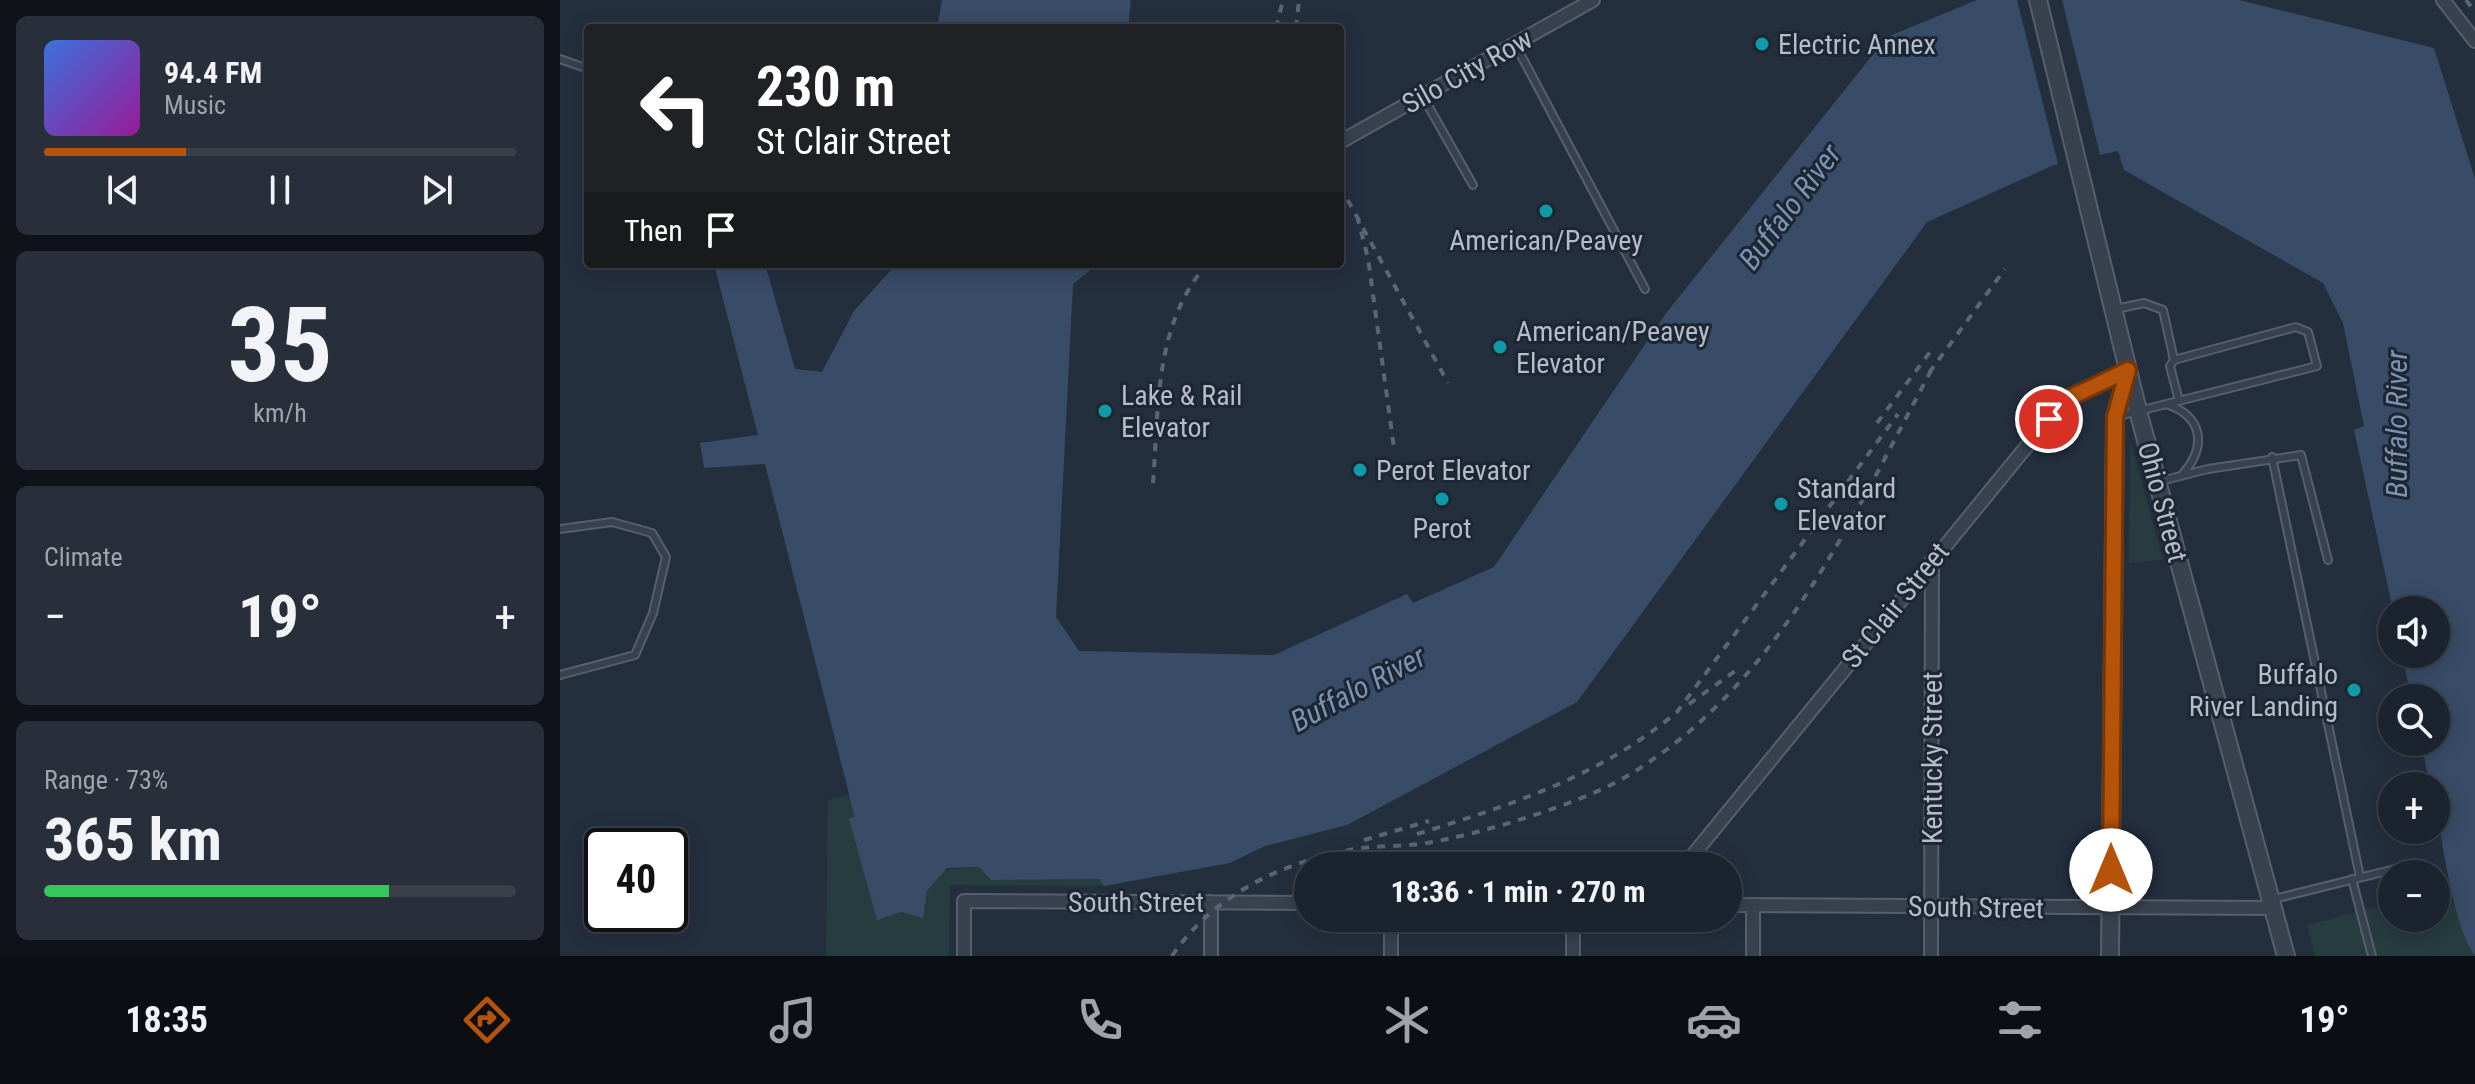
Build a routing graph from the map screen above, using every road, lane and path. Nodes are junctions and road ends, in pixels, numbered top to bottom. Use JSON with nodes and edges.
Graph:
{"nodes":[{"id":1,"x":1593,"y":0,"type":"edge"},
{"id":2,"x":2038,"y":0,"type":"edge"},
{"id":3,"x":2443,"y":0,"type":"edge"},
{"id":4,"x":2475,"y":41,"type":"edge"},
{"id":5,"x":1515,"y":44,"type":"junction"},
{"id":6,"x":560,"y":59,"type":"edge"},
{"id":7,"x":584,"y":68,"type":"edge"},
{"id":8,"x":1422,"y":95,"type":"junction"},
{"id":9,"x":1344,"y":140,"type":"edge"},
{"id":10,"x":1473,"y":185,"type":"dead end"},
{"id":11,"x":1645,"y":289,"type":"dead end"},
{"id":12,"x":2113,"y":310,"type":"junction"},
{"id":13,"x":2174,"y":360,"type":"junction"},
{"id":14,"x":2128,"y":370,"type":"junction"},
{"id":15,"x":2179,"y":401,"type":"junction"},
{"id":16,"x":2166,"y":404,"type":"junction"},
{"id":17,"x":2138,"y":411,"type":"junction"},
{"id":18,"x":2115,"y":417,"type":"junction"},
{"id":19,"x":2272,"y":457,"type":"junction"},
{"id":20,"x":2182,"y":475,"type":"junction"},
{"id":21,"x":2157,"y":482,"type":"junction"},
{"id":22,"x":560,"y":529,"type":"edge"},
{"id":23,"x":1932,"y":560,"type":"junction"},
{"id":24,"x":2328,"y":560,"type":"dead end"},
{"id":25,"x":560,"y":675,"type":"edge"},
{"id":26,"x":1695,"y":852,"type":"edge"},
{"id":27,"x":2378,"y":873,"type":"edge"},
{"id":28,"x":2356,"y":878,"type":"junction"},
{"id":29,"x":1211,"y":902,"type":"junction"},
{"id":30,"x":1294,"y":903,"type":"edge"},
{"id":31,"x":2272,"y":904,"type":"junction"},
{"id":32,"x":1742,"y":905,"type":"edge"},
{"id":33,"x":1753,"y":905,"type":"junction"},
{"id":34,"x":1932,"y":906,"type":"junction"},
{"id":35,"x":2111,"y":909,"type":"junction"},
{"id":36,"x":1391,"y":932,"type":"edge"},
{"id":37,"x":1573,"y":932,"type":"edge"},
{"id":38,"x":964,"y":956,"type":"edge"},
{"id":39,"x":1211,"y":956,"type":"edge"},
{"id":40,"x":1391,"y":956,"type":"edge"},
{"id":41,"x":1573,"y":956,"type":"edge"},
{"id":42,"x":1753,"y":956,"type":"edge"},
{"id":43,"x":1931,"y":956,"type":"edge"},
{"id":44,"x":2110,"y":956,"type":"edge"},
{"id":45,"x":2286,"y":956,"type":"edge"},
{"id":46,"x":2372,"y":956,"type":"edge"}],
"edges":[{"from":1,"to":5,"type":"street","name":"Silo City Row"},
{"from":2,"to":12,"type":"street","name":"Ohio Street"},
{"from":3,"to":4,"type":"street"},
{"from":5,"to":8,"type":"street","name":"Silo City Row"},
{"from":5,"to":11,"type":"lane"},
{"from":6,"to":7,"type":"lane"},
{"from":8,"to":9,"type":"street","name":"Silo City Row"},
{"from":8,"to":10,"type":"lane"},
{"from":12,"to":13,"type":"lane"},
{"from":12,"to":14,"type":"street","name":"Ohio Street"},
{"from":13,"to":15,"type":"lane"},
{"from":13,"to":15,"type":"lane"},
{"from":14,"to":17,"type":"street","name":"Ohio Street"},
{"from":14,"to":18,"type":"street"},
{"from":14,"to":23,"type":"street","name":"St Clair Street"},
{"from":15,"to":16,"type":"lane"},
{"from":16,"to":17,"type":"lane"},
{"from":16,"to":20,"type":"lane"},
{"from":17,"to":18,"type":"lane"},
{"from":17,"to":21,"type":"street","name":"Ohio Street"},
{"from":18,"to":35,"type":"street"},
{"from":19,"to":20,"type":"lane"},
{"from":19,"to":24,"type":"lane"},
{"from":19,"to":28,"type":"lane"},
{"from":20,"to":21,"type":"lane"},
{"from":21,"to":31,"type":"street","name":"Ohio Street"},
{"from":22,"to":25,"type":"lane"},
{"from":23,"to":26,"type":"street","name":"St Clair Street"},
{"from":23,"to":34,"type":"street","name":"Kentucky Street"},
{"from":27,"to":28,"type":"lane"},
{"from":28,"to":31,"type":"lane"},
{"from":28,"to":46,"type":"lane"},
{"from":29,"to":30,"type":"street","name":"South Street"},
{"from":29,"to":38,"type":"street","name":"South Street"},
{"from":29,"to":39,"type":"street"},
{"from":31,"to":35,"type":"street","name":"South Street"},
{"from":31,"to":45,"type":"street","name":"Ohio Street"},
{"from":32,"to":33,"type":"street","name":"South Street"},
{"from":33,"to":34,"type":"street","name":"South Street"},
{"from":33,"to":42,"type":"street"},
{"from":34,"to":35,"type":"street","name":"South Street"},
{"from":34,"to":43,"type":"street","name":"Kentucky Street"},
{"from":35,"to":44,"type":"street"},
{"from":36,"to":40,"type":"street"},
{"from":37,"to":41,"type":"street"}]}
